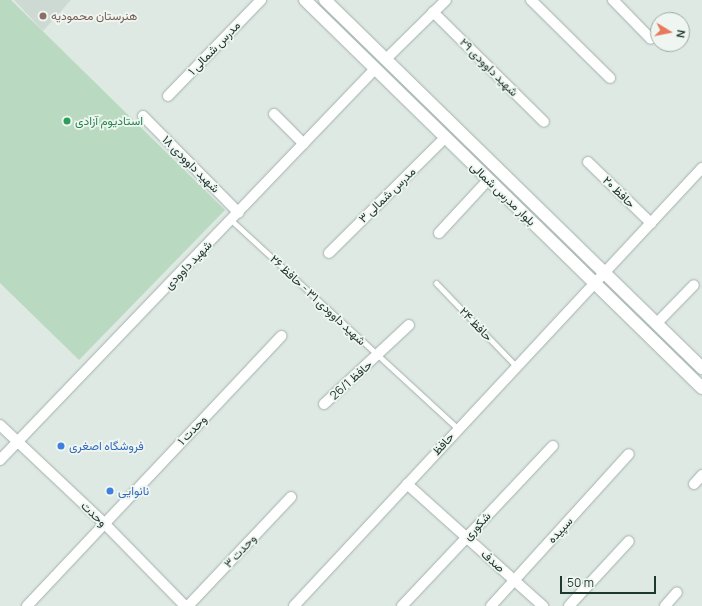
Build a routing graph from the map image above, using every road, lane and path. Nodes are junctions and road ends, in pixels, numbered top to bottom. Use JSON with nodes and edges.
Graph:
{"nodes":[{"id":1,"x":260,"y":0,"type":"edge"},
{"id":2,"x":305,"y":0,"type":"edge"},
{"id":3,"x":325,"y":0,"type":"edge"},
{"id":4,"x":446,"y":0,"type":"edge"},
{"id":5,"x":531,"y":0,"type":"edge"},
{"id":6,"x":613,"y":0,"type":"edge"},
{"id":7,"x":434,"y":12,"type":"junction"},
{"id":8,"x":650,"y":36,"type":"edge"},
{"id":9,"x":386,"y":59,"type":"junction"},
{"id":10,"x":376,"y":69,"type":"junction"},
{"id":11,"x":610,"y":78,"type":"dead end"},
{"id":12,"x":168,"y":96,"type":"dead end"},
{"id":13,"x":274,"y":114,"type":"dead end"},
{"id":14,"x":143,"y":116,"type":"dead end"},
{"id":15,"x":544,"y":122,"type":"dead end"},
{"id":16,"x":446,"y":138,"type":"junction"},
{"id":17,"x":304,"y":144,"type":"junction"},
{"id":18,"x":588,"y":162,"type":"dead end"},
{"id":19,"x":700,"y":174,"type":"edge"},
{"id":20,"x":488,"y":180,"type":"junction"},
{"id":21,"x":239,"y":213,"type":"junction"},
{"id":22,"x":231,"y":220,"type":"junction"},
{"id":23,"x":651,"y":223,"type":"junction"},
{"id":24,"x":439,"y":233,"type":"dead end"},
{"id":25,"x":328,"y":253,"type":"dead end"},
{"id":26,"x":604,"y":274,"type":"junction"},
{"id":27,"x":436,"y":283,"type":"dead end"},
{"id":28,"x":594,"y":284,"type":"junction"},
{"id":29,"x":694,"y":285,"type":"dead end"},
{"id":30,"x":656,"y":324,"type":"junction"},
{"id":31,"x":409,"y":325,"type":"dead end"},
{"id":32,"x":281,"y":336,"type":"dead end"},
{"id":33,"x":378,"y":355,"type":"junction"},
{"id":34,"x":516,"y":366,"type":"junction"},
{"id":35,"x":702,"y":368,"type":"edge"},
{"id":36,"x":702,"y":388,"type":"edge"},
{"id":37,"x":324,"y":404,"type":"dead end"},
{"id":38,"x":0,"y":424,"type":"edge"},
{"id":39,"x":457,"y":428,"type":"junction"},
{"id":40,"x":18,"y":442,"type":"junction"},
{"id":41,"x":553,"y":446,"type":"dead end"},
{"id":42,"x":629,"y":454,"type":"dead end"},
{"id":43,"x":0,"y":460,"type":"edge"},
{"id":44,"x":702,"y":475,"type":"edge"},
{"id":45,"x":407,"y":484,"type":"junction"},
{"id":46,"x":694,"y":484,"type":"dead end"},
{"id":47,"x":291,"y":497,"type":"dead end"},
{"id":48,"x":104,"y":523,"type":"junction"},
{"id":49,"x":466,"y":538,"type":"junction"},
{"id":50,"x":629,"y":541,"type":"dead end"},
{"id":51,"x":514,"y":580,"type":"junction"},
{"id":52,"x":677,"y":592,"type":"dead end"},
{"id":53,"x":27,"y":606,"type":"edge"},
{"id":54,"x":185,"y":606,"type":"edge"},
{"id":55,"x":188,"y":606,"type":"edge"},
{"id":56,"x":294,"y":606,"type":"edge"},
{"id":57,"x":402,"y":606,"type":"edge"},
{"id":58,"x":491,"y":606,"type":"edge"},
{"id":59,"x":543,"y":606,"type":"edge"},
{"id":60,"x":569,"y":606,"type":"edge"},
{"id":61,"x":665,"y":606,"type":"edge"}],
"edges":[{"from":1,"to":12,"type":"street","name":"مدرس شمالی ۱"},
{"from":2,"to":10,"type":"main road","name":"بلوار مدرس شمالی"},
{"from":3,"to":9,"type":"main road","name":"بلوار مدرس شمالی"},
{"from":4,"to":7,"type":"street"},
{"from":5,"to":11,"type":"street"},
{"from":6,"to":8,"type":"street"},
{"from":7,"to":9,"type":"street"},
{"from":7,"to":15,"type":"street","name":"شهید داوودی ۲۹"},
{"from":9,"to":26,"type":"main road","name":"بلوار مدرس شمالی"},
{"from":10,"to":16,"type":"main road","name":"بلوار مدرس شمالی"},
{"from":10,"to":17,"type":"street","name":"شهید داوودی"},
{"from":13,"to":17,"type":"street"},
{"from":14,"to":21,"type":"street","name":"شهید داوودی ۱۸"},
{"from":16,"to":20,"type":"main road","name":"بلوار مدرس شمالی"},
{"from":16,"to":25,"type":"street","name":"مدرس شمالی ۳"},
{"from":17,"to":21,"type":"street","name":"شهید داوودی"},
{"from":18,"to":23,"type":"street","name":"حافظ ۲۰"},
{"from":19,"to":23,"type":"street","name":"حافظ"},
{"from":20,"to":24,"type":"street"},
{"from":20,"to":28,"type":"main road","name":"بلوار مدرس شمالی"},
{"from":21,"to":22,"type":"street","name":"شهید داوودی"},
{"from":22,"to":33,"type":"lane","name":"شهید داوودی ۳۱ - حافظ ۲۶"},
{"from":22,"to":40,"type":"street","name":"شهید داوودی"},
{"from":23,"to":26,"type":"street","name":"حافظ"},
{"from":26,"to":28,"type":"street","name":"حافظ"},
{"from":26,"to":30,"type":"main road","name":"بلوار مدرس شمالی"},
{"from":27,"to":34,"type":"lane","name":"حافظ ۲۴"},
{"from":28,"to":34,"type":"street","name":"حافظ"},
{"from":28,"to":36,"type":"main road","name":"بلوار مدرس شمالی"},
{"from":29,"to":30,"type":"street"},
{"from":30,"to":35,"type":"main road","name":"بلوار مدرس شمالی"},
{"from":31,"to":33,"type":"street","name":"حافظ 26/1"},
{"from":32,"to":48,"type":"street","name":"وحدت ۱"},
{"from":33,"to":37,"type":"street","name":"حافظ 26/1"},
{"from":33,"to":39,"type":"lane","name":"شهید داوودی ۳۱ - حافظ ۲۶"},
{"from":34,"to":39,"type":"street","name":"حافظ"},
{"from":38,"to":40,"type":"street","name":"وحدت"},
{"from":39,"to":45,"type":"street","name":"حافظ"},
{"from":40,"to":43,"type":"street","name":"شهید داوودی"},
{"from":40,"to":48,"type":"street","name":"وحدت"},
{"from":41,"to":49,"type":"street","name":"شکوری"},
{"from":42,"to":51,"type":"street","name":"سپیده"},
{"from":44,"to":46,"type":"street"},
{"from":45,"to":49,"type":"street","name":"صدف"},
{"from":45,"to":56,"type":"street","name":"حافظ"},
{"from":47,"to":55,"type":"street","name":"وحدت ۳"},
{"from":48,"to":53,"type":"street","name":"وحدت ۱"},
{"from":48,"to":54,"type":"street","name":"وحدت"},
{"from":49,"to":51,"type":"street","name":"صدف"},
{"from":49,"to":57,"type":"street","name":"شکوری"},
{"from":50,"to":60,"type":"street"},
{"from":51,"to":58,"type":"street","name":"سپیده"},
{"from":51,"to":59,"type":"street","name":"صدف"},
{"from":52,"to":61,"type":"street"}]}
